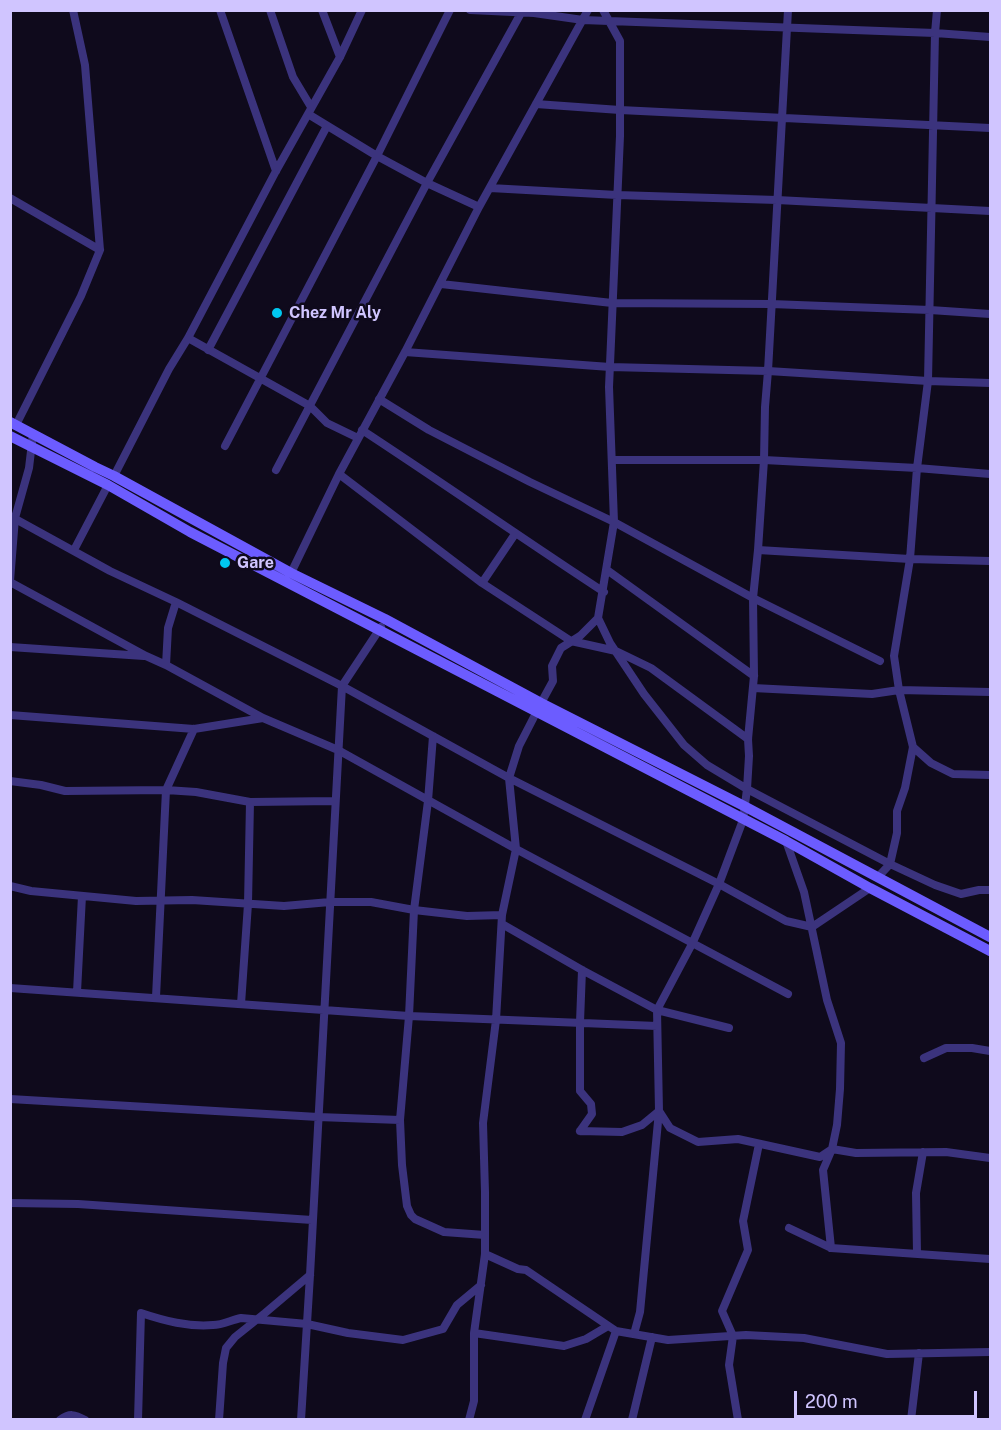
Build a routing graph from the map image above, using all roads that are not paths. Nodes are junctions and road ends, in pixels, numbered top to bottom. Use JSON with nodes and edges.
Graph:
{"nodes":[{"id":1,"x":73,"y":10,"type":"edge"},
{"id":2,"x":220,"y":10,"type":"edge"},
{"id":3,"x":270,"y":10,"type":"edge"},
{"id":4,"x":322,"y":10,"type":"edge"},
{"id":5,"x":362,"y":10,"type":"edge"},
{"id":6,"x":450,"y":10,"type":"edge"},
{"id":7,"x":470,"y":10,"type":"edge"},
{"id":8,"x":588,"y":10,"type":"edge"},
{"id":9,"x":603,"y":10,"type":"edge"},
{"id":10,"x":788,"y":10,"type":"edge"},
{"id":11,"x":937,"y":10,"type":"edge"},
{"id":12,"x":533,"y":12,"type":"edge"},
{"id":13,"x":521,"y":13,"type":"junction"},
{"id":14,"x":584,"y":20,"type":"junction"},
{"id":15,"x":609,"y":21,"type":"junction"},
{"id":16,"x":787,"y":28,"type":"junction"},
{"id":17,"x":935,"y":33,"type":"junction"},
{"id":18,"x":990,"y":37,"type":"edge"},
{"id":19,"x":340,"y":57,"type":"junction"},
{"id":20,"x":536,"y":104,"type":"junction"},
{"id":21,"x":620,"y":110,"type":"junction"},
{"id":22,"x":310,"y":111,"type":"junction"},
{"id":23,"x":781,"y":118,"type":"junction"},
{"id":24,"x":327,"y":126,"type":"junction"},
{"id":25,"x":934,"y":126,"type":"junction"},
{"id":26,"x":990,"y":128,"type":"edge"},
{"id":27,"x":377,"y":156,"type":"junction"},
{"id":28,"x":276,"y":171,"type":"junction"},
{"id":29,"x":427,"y":183,"type":"junction"},
{"id":30,"x":490,"y":188,"type":"junction"},
{"id":31,"x":618,"y":195,"type":"junction"},
{"id":32,"x":10,"y":198,"type":"edge"},
{"id":33,"x":777,"y":200,"type":"junction"},
{"id":34,"x":479,"y":207,"type":"junction"},
{"id":35,"x":932,"y":208,"type":"junction"},
{"id":36,"x":990,"y":211,"type":"edge"},
{"id":37,"x":100,"y":250,"type":"junction"},
{"id":38,"x":441,"y":284,"type":"junction"},
{"id":39,"x":612,"y":303,"type":"junction"},
{"id":40,"x":771,"y":304,"type":"junction"},
{"id":41,"x":930,"y":310,"type":"junction"},
{"id":42,"x":990,"y":314,"type":"edge"},
{"id":43,"x":188,"y":338,"type":"junction"},
{"id":44,"x":208,"y":350,"type":"junction"},
{"id":45,"x":405,"y":352,"type":"junction"},
{"id":46,"x":610,"y":366,"type":"junction"},
{"id":47,"x":768,"y":371,"type":"junction"},
{"id":48,"x":259,"y":378,"type":"junction"},
{"id":49,"x":928,"y":381,"type":"junction"},
{"id":50,"x":990,"y":383,"type":"edge"},
{"id":51,"x":379,"y":399,"type":"junction"},
{"id":52,"x":310,"y":406,"type":"junction"},
{"id":53,"x":12,"y":424,"type":"edge"},
{"id":54,"x":33,"y":434,"type":"junction"},
{"id":55,"x":360,"y":434,"type":"junction"},
{"id":56,"x":10,"y":435,"type":"edge"},
{"id":57,"x":31,"y":446,"type":"junction"},
{"id":58,"x":225,"y":446,"type":"dead end"},
{"id":59,"x":612,"y":460,"type":"junction"},
{"id":60,"x":764,"y":460,"type":"junction"},
{"id":61,"x":917,"y":468,"type":"junction"},
{"id":62,"x":276,"y":470,"type":"dead end"},
{"id":63,"x":339,"y":474,"type":"junction"},
{"id":64,"x":990,"y":474,"type":"edge"},
{"id":65,"x":111,"y":481,"type":"junction"},
{"id":66,"x":13,"y":517,"type":"edge"},
{"id":67,"x":614,"y":522,"type":"junction"},
{"id":68,"x":515,"y":534,"type":"junction"},
{"id":69,"x":74,"y":550,"type":"junction"},
{"id":70,"x":758,"y":550,"type":"junction"},
{"id":71,"x":910,"y":559,"type":"junction"},
{"id":72,"x":990,"y":561,"type":"edge"},
{"id":73,"x":607,"y":570,"type":"junction"},
{"id":74,"x":289,"y":578,"type":"junction"},
{"id":75,"x":10,"y":582,"type":"edge"},
{"id":76,"x":482,"y":583,"type":"junction"},
{"id":77,"x":604,"y":592,"type":"junction"},
{"id":78,"x":753,"y":598,"type":"junction"},
{"id":79,"x":176,"y":602,"type":"junction"},
{"id":80,"x":598,"y":618,"type":"junction"},
{"id":81,"x":385,"y":619,"type":"junction"},
{"id":82,"x":379,"y":630,"type":"junction"},
{"id":83,"x":571,"y":641,"type":"junction"},
{"id":84,"x":10,"y":647,"type":"edge"},
{"id":85,"x":616,"y":651,"type":"junction"},
{"id":86,"x":146,"y":656,"type":"junction"},
{"id":87,"x":880,"y":661,"type":"dead end"},
{"id":88,"x":166,"y":665,"type":"junction"},
{"id":89,"x":754,"y":676,"type":"junction"},
{"id":90,"x":342,"y":686,"type":"junction"},
{"id":91,"x":753,"y":688,"type":"junction"},
{"id":92,"x":899,"y":690,"type":"junction"},
{"id":93,"x":990,"y":692,"type":"edge"},
{"id":94,"x":539,"y":708,"type":"junction"},
{"id":95,"x":10,"y":715,"type":"edge"},
{"id":96,"x":263,"y":718,"type":"junction"},
{"id":97,"x":194,"y":729,"type":"junction"},
{"id":98,"x":433,"y":736,"type":"junction"},
{"id":99,"x":748,"y":739,"type":"junction"},
{"id":100,"x":913,"y":747,"type":"junction"},
{"id":101,"x":338,"y":750,"type":"junction"},
{"id":102,"x":990,"y":775,"type":"edge"},
{"id":103,"x":509,"y":778,"type":"junction"},
{"id":104,"x":10,"y":781,"type":"edge"},
{"id":105,"x":747,"y":789,"type":"junction"},
{"id":106,"x":166,"y":790,"type":"junction"},
{"id":107,"x":336,"y":801,"type":"junction"},
{"id":108,"x":428,"y":801,"type":"junction"},
{"id":109,"x":250,"y":802,"type":"junction"},
{"id":110,"x":744,"y":806,"type":"junction"},
{"id":111,"x":743,"y":819,"type":"junction"},
{"id":112,"x":786,"y":841,"type":"junction"},
{"id":113,"x":516,"y":849,"type":"junction"},
{"id":114,"x":890,"y":864,"type":"junction"},
{"id":115,"x":878,"y":877,"type":"junction"},
{"id":116,"x":719,"y":884,"type":"junction"},
{"id":117,"x":10,"y":886,"type":"edge"},
{"id":118,"x":870,"y":888,"type":"junction"},
{"id":119,"x":990,"y":890,"type":"edge"},
{"id":120,"x":81,"y":896,"type":"junction"},
{"id":121,"x":161,"y":900,"type":"junction"},
{"id":122,"x":330,"y":902,"type":"junction"},
{"id":123,"x":248,"y":904,"type":"junction"},
{"id":124,"x":414,"y":910,"type":"junction"},
{"id":125,"x":502,"y":915,"type":"junction"},
{"id":126,"x":502,"y":924,"type":"junction"},
{"id":127,"x":812,"y":927,"type":"junction"},
{"id":128,"x":990,"y":937,"type":"edge"},
{"id":129,"x":692,"y":944,"type":"junction"},
{"id":130,"x":990,"y":951,"type":"edge"},
{"id":131,"x":582,"y":970,"type":"junction"},
{"id":132,"x":10,"y":988,"type":"edge"},
{"id":133,"x":77,"y":992,"type":"junction"},
{"id":134,"x":788,"y":994,"type":"dead end"},
{"id":135,"x":156,"y":997,"type":"junction"},
{"id":136,"x":241,"y":1004,"type":"junction"},
{"id":137,"x":325,"y":1010,"type":"junction"},
{"id":138,"x":657,"y":1010,"type":"junction"},
{"id":139,"x":410,"y":1016,"type":"junction"},
{"id":140,"x":496,"y":1020,"type":"junction"},
{"id":141,"x":580,"y":1022,"type":"junction"},
{"id":142,"x":657,"y":1026,"type":"junction"},
{"id":143,"x":729,"y":1028,"type":"dead end"},
{"id":144,"x":990,"y":1051,"type":"edge"},
{"id":145,"x":924,"y":1058,"type":"dead end"},
{"id":146,"x":10,"y":1099,"type":"edge"},
{"id":147,"x":659,"y":1111,"type":"junction"},
{"id":148,"x":318,"y":1117,"type":"junction"},
{"id":149,"x":400,"y":1120,"type":"junction"},
{"id":150,"x":759,"y":1144,"type":"junction"},
{"id":151,"x":832,"y":1149,"type":"junction"},
{"id":152,"x":923,"y":1152,"type":"junction"},
{"id":153,"x":990,"y":1158,"type":"edge"},
{"id":154,"x":10,"y":1203,"type":"edge"},
{"id":155,"x":312,"y":1220,"type":"junction"},
{"id":156,"x":789,"y":1228,"type":"dead end"},
{"id":157,"x":485,"y":1236,"type":"junction"},
{"id":158,"x":831,"y":1248,"type":"junction"},
{"id":159,"x":917,"y":1253,"type":"junction"},
{"id":160,"x":485,"y":1254,"type":"junction"},
{"id":161,"x":990,"y":1259,"type":"edge"},
{"id":162,"x":310,"y":1275,"type":"junction"},
{"id":163,"x":481,"y":1285,"type":"junction"},
{"id":164,"x":256,"y":1320,"type":"junction"},
{"id":165,"x":307,"y":1324,"type":"junction"},
{"id":166,"x":608,"y":1326,"type":"junction"},
{"id":167,"x":616,"y":1331,"type":"junction"},
{"id":168,"x":474,"y":1333,"type":"junction"},
{"id":169,"x":634,"y":1334,"type":"junction"},
{"id":170,"x":733,"y":1336,"type":"junction"},
{"id":171,"x":651,"y":1337,"type":"junction"},
{"id":172,"x":990,"y":1352,"type":"edge"},
{"id":173,"x":919,"y":1353,"type":"junction"},
{"id":174,"x":60,"y":1419,"type":"edge"},
{"id":175,"x":85,"y":1419,"type":"edge"},
{"id":176,"x":138,"y":1419,"type":"edge"},
{"id":177,"x":219,"y":1419,"type":"edge"},
{"id":178,"x":301,"y":1419,"type":"edge"},
{"id":179,"x":469,"y":1419,"type":"edge"},
{"id":180,"x":585,"y":1419,"type":"edge"},
{"id":181,"x":632,"y":1419,"type":"edge"},
{"id":182,"x":738,"y":1419,"type":"edge"},
{"id":183,"x":911,"y":1419,"type":"edge"}],
"edges":[{"from":1,"to":37,"type":"street"},
{"from":2,"to":28,"type":"street"},
{"from":3,"to":22,"type":"street"},
{"from":4,"to":19,"type":"street"},
{"from":5,"to":19,"type":"street"},
{"from":6,"to":27,"type":"street"},
{"from":7,"to":13,"type":"street"},
{"from":8,"to":14,"type":"street"},
{"from":9,"to":15,"type":"street"},
{"from":10,"to":16,"type":"street"},
{"from":11,"to":17,"type":"street"},
{"from":12,"to":13,"type":"street"},
{"from":12,"to":14,"type":"street"},
{"from":13,"to":29,"type":"street"},
{"from":14,"to":15,"type":"street"},
{"from":14,"to":20,"type":"street"},
{"from":15,"to":16,"type":"street"},
{"from":15,"to":21,"type":"street"},
{"from":16,"to":17,"type":"street"},
{"from":16,"to":23,"type":"street"},
{"from":17,"to":18,"type":"street"},
{"from":17,"to":25,"type":"street"},
{"from":19,"to":22,"type":"street"},
{"from":20,"to":21,"type":"street"},
{"from":20,"to":30,"type":"street"},
{"from":21,"to":23,"type":"street"},
{"from":21,"to":31,"type":"street"},
{"from":22,"to":24,"type":"street"},
{"from":22,"to":28,"type":"street"},
{"from":23,"to":25,"type":"street"},
{"from":23,"to":33,"type":"street"},
{"from":24,"to":27,"type":"street"},
{"from":24,"to":44,"type":"street"},
{"from":25,"to":26,"type":"street"},
{"from":25,"to":35,"type":"street"},
{"from":27,"to":29,"type":"street"},
{"from":27,"to":48,"type":"street"},
{"from":28,"to":43,"type":"street"},
{"from":29,"to":34,"type":"street"},
{"from":29,"to":52,"type":"street"},
{"from":30,"to":31,"type":"street"},
{"from":30,"to":34,"type":"street"},
{"from":31,"to":33,"type":"street"},
{"from":31,"to":39,"type":"street"},
{"from":32,"to":37,"type":"street"},
{"from":33,"to":35,"type":"street"},
{"from":33,"to":40,"type":"street"},
{"from":34,"to":38,"type":"street"},
{"from":35,"to":36,"type":"street"},
{"from":35,"to":41,"type":"street"},
{"from":37,"to":53,"type":"street"},
{"from":38,"to":39,"type":"street"},
{"from":38,"to":45,"type":"street"},
{"from":39,"to":40,"type":"street"},
{"from":39,"to":46,"type":"street"},
{"from":40,"to":41,"type":"street"},
{"from":40,"to":47,"type":"street"},
{"from":41,"to":42,"type":"street"},
{"from":41,"to":49,"type":"street"},
{"from":43,"to":44,"type":"street"},
{"from":43,"to":65,"type":"street"},
{"from":44,"to":48,"type":"street"},
{"from":45,"to":46,"type":"street"},
{"from":45,"to":51,"type":"street"},
{"from":46,"to":47,"type":"street"},
{"from":46,"to":59,"type":"street"},
{"from":47,"to":49,"type":"street"},
{"from":47,"to":60,"type":"street"},
{"from":48,"to":52,"type":"street"},
{"from":48,"to":58,"type":"street"},
{"from":49,"to":50,"type":"street"},
{"from":49,"to":61,"type":"street"},
{"from":51,"to":55,"type":"street"},
{"from":51,"to":67,"type":"street"},
{"from":52,"to":55,"type":"street"},
{"from":52,"to":62,"type":"street"},
{"from":53,"to":54,"type":"main road"},
{"from":54,"to":57,"type":"street"},
{"from":54,"to":65,"type":"main road"},
{"from":55,"to":63,"type":"street"},
{"from":55,"to":68,"type":"street"},
{"from":56,"to":57,"type":"main road"},
{"from":57,"to":65,"type":"main road"},
{"from":57,"to":66,"type":"street"},
{"from":59,"to":60,"type":"street"},
{"from":59,"to":67,"type":"street"},
{"from":60,"to":61,"type":"street"},
{"from":60,"to":70,"type":"street"},
{"from":61,"to":64,"type":"street"},
{"from":61,"to":71,"type":"street"},
{"from":63,"to":74,"type":"street"},
{"from":63,"to":76,"type":"street"},
{"from":65,"to":69,"type":"street"},
{"from":65,"to":74,"type":"main road"},
{"from":66,"to":69,"type":"street"},
{"from":66,"to":75,"type":"street"},
{"from":67,"to":73,"type":"street"},
{"from":67,"to":78,"type":"street"},
{"from":68,"to":76,"type":"street"},
{"from":68,"to":77,"type":"street"},
{"from":69,"to":79,"type":"street"},
{"from":70,"to":71,"type":"street"},
{"from":70,"to":78,"type":"street"},
{"from":71,"to":72,"type":"street"},
{"from":71,"to":92,"type":"street"},
{"from":73,"to":77,"type":"street"},
{"from":73,"to":89,"type":"street"},
{"from":74,"to":81,"type":"main road"},
{"from":74,"to":82,"type":"main road"},
{"from":75,"to":86,"type":"street"},
{"from":76,"to":83,"type":"street"},
{"from":77,"to":80,"type":"street"},
{"from":78,"to":87,"type":"street"},
{"from":78,"to":89,"type":"street"},
{"from":79,"to":88,"type":"street"},
{"from":79,"to":90,"type":"street"},
{"from":80,"to":83,"type":"street"},
{"from":80,"to":85,"type":"street"},
{"from":81,"to":82,"type":"street"},
{"from":81,"to":94,"type":"main road"},
{"from":82,"to":90,"type":"street"},
{"from":82,"to":94,"type":"main road"},
{"from":83,"to":85,"type":"street"},
{"from":83,"to":94,"type":"street"},
{"from":84,"to":86,"type":"street"},
{"from":85,"to":99,"type":"street"},
{"from":85,"to":105,"type":"street"},
{"from":86,"to":88,"type":"street"},
{"from":88,"to":96,"type":"street"},
{"from":89,"to":91,"type":"street"},
{"from":90,"to":98,"type":"street"},
{"from":90,"to":101,"type":"street"},
{"from":91,"to":92,"type":"street"},
{"from":91,"to":99,"type":"street"},
{"from":92,"to":93,"type":"street"},
{"from":92,"to":100,"type":"street"},
{"from":94,"to":103,"type":"street"},
{"from":94,"to":110,"type":"main road"},
{"from":94,"to":111,"type":"main road"},
{"from":95,"to":97,"type":"street"},
{"from":96,"to":97,"type":"street"},
{"from":96,"to":101,"type":"street"},
{"from":97,"to":106,"type":"street"},
{"from":98,"to":103,"type":"street"},
{"from":98,"to":108,"type":"street"},
{"from":99,"to":105,"type":"street"},
{"from":100,"to":102,"type":"street"},
{"from":100,"to":114,"type":"street"},
{"from":101,"to":107,"type":"street"},
{"from":101,"to":108,"type":"street"},
{"from":103,"to":113,"type":"street"},
{"from":103,"to":116,"type":"street"},
{"from":104,"to":106,"type":"street"},
{"from":105,"to":110,"type":"street"},
{"from":105,"to":114,"type":"street"},
{"from":106,"to":109,"type":"street"},
{"from":106,"to":121,"type":"street"},
{"from":107,"to":109,"type":"street"},
{"from":107,"to":122,"type":"street"},
{"from":108,"to":113,"type":"street"},
{"from":108,"to":124,"type":"street"},
{"from":109,"to":123,"type":"street"},
{"from":110,"to":111,"type":"street"},
{"from":110,"to":115,"type":"main road"},
{"from":111,"to":112,"type":"main road"},
{"from":111,"to":116,"type":"street"},
{"from":112,"to":118,"type":"main road"},
{"from":112,"to":127,"type":"street"},
{"from":113,"to":125,"type":"street"},
{"from":113,"to":129,"type":"street"},
{"from":114,"to":115,"type":"street"},
{"from":114,"to":119,"type":"street"},
{"from":115,"to":128,"type":"main road"},
{"from":116,"to":127,"type":"street"},
{"from":116,"to":129,"type":"street"},
{"from":117,"to":120,"type":"street"},
{"from":118,"to":127,"type":"street"},
{"from":118,"to":130,"type":"main road"},
{"from":120,"to":121,"type":"street"},
{"from":120,"to":133,"type":"street"},
{"from":121,"to":123,"type":"street"},
{"from":121,"to":135,"type":"street"},
{"from":122,"to":123,"type":"street"},
{"from":122,"to":124,"type":"street"},
{"from":122,"to":137,"type":"street"},
{"from":123,"to":136,"type":"street"},
{"from":124,"to":125,"type":"street"},
{"from":124,"to":139,"type":"street"},
{"from":125,"to":126,"type":"street"},
{"from":126,"to":131,"type":"street"},
{"from":126,"to":140,"type":"street"},
{"from":127,"to":151,"type":"street"},
{"from":129,"to":134,"type":"street"},
{"from":129,"to":138,"type":"street"},
{"from":131,"to":138,"type":"street"},
{"from":131,"to":141,"type":"street"},
{"from":132,"to":133,"type":"street"},
{"from":133,"to":135,"type":"street"},
{"from":135,"to":136,"type":"street"},
{"from":136,"to":137,"type":"street"},
{"from":137,"to":139,"type":"street"},
{"from":137,"to":148,"type":"street"},
{"from":138,"to":142,"type":"street"},
{"from":138,"to":143,"type":"street"},
{"from":139,"to":140,"type":"street"},
{"from":139,"to":149,"type":"street"},
{"from":140,"to":141,"type":"street"},
{"from":140,"to":157,"type":"street"},
{"from":141,"to":142,"type":"street"},
{"from":141,"to":147,"type":"street"},
{"from":142,"to":147,"type":"street"},
{"from":144,"to":145,"type":"street"},
{"from":146,"to":148,"type":"street"},
{"from":147,"to":150,"type":"street"},
{"from":147,"to":169,"type":"street"},
{"from":148,"to":149,"type":"street"},
{"from":148,"to":155,"type":"street"},
{"from":149,"to":157,"type":"street"},
{"from":150,"to":151,"type":"street"},
{"from":150,"to":170,"type":"street"},
{"from":151,"to":152,"type":"street"},
{"from":151,"to":158,"type":"street"},
{"from":152,"to":153,"type":"street"},
{"from":152,"to":159,"type":"street"},
{"from":154,"to":155,"type":"street"},
{"from":155,"to":162,"type":"street"},
{"from":156,"to":158,"type":"street"},
{"from":157,"to":160,"type":"street"},
{"from":158,"to":159,"type":"street"},
{"from":159,"to":161,"type":"street"},
{"from":160,"to":163,"type":"street"},
{"from":160,"to":166,"type":"street"},
{"from":162,"to":164,"type":"street"},
{"from":162,"to":165,"type":"street"},
{"from":163,"to":165,"type":"street"},
{"from":163,"to":168,"type":"street"},
{"from":164,"to":165,"type":"street"},
{"from":164,"to":176,"type":"street"},
{"from":164,"to":177,"type":"street"},
{"from":165,"to":178,"type":"street"},
{"from":166,"to":167,"type":"street"},
{"from":166,"to":168,"type":"street"},
{"from":167,"to":169,"type":"street"},
{"from":167,"to":180,"type":"street"},
{"from":168,"to":179,"type":"street"},
{"from":169,"to":171,"type":"street"},
{"from":170,"to":171,"type":"street"},
{"from":170,"to":173,"type":"street"},
{"from":170,"to":182,"type":"street"},
{"from":171,"to":181,"type":"street"},
{"from":172,"to":173,"type":"street"},
{"from":173,"to":183,"type":"street"},
{"from":174,"to":175,"type":"street"}]}
